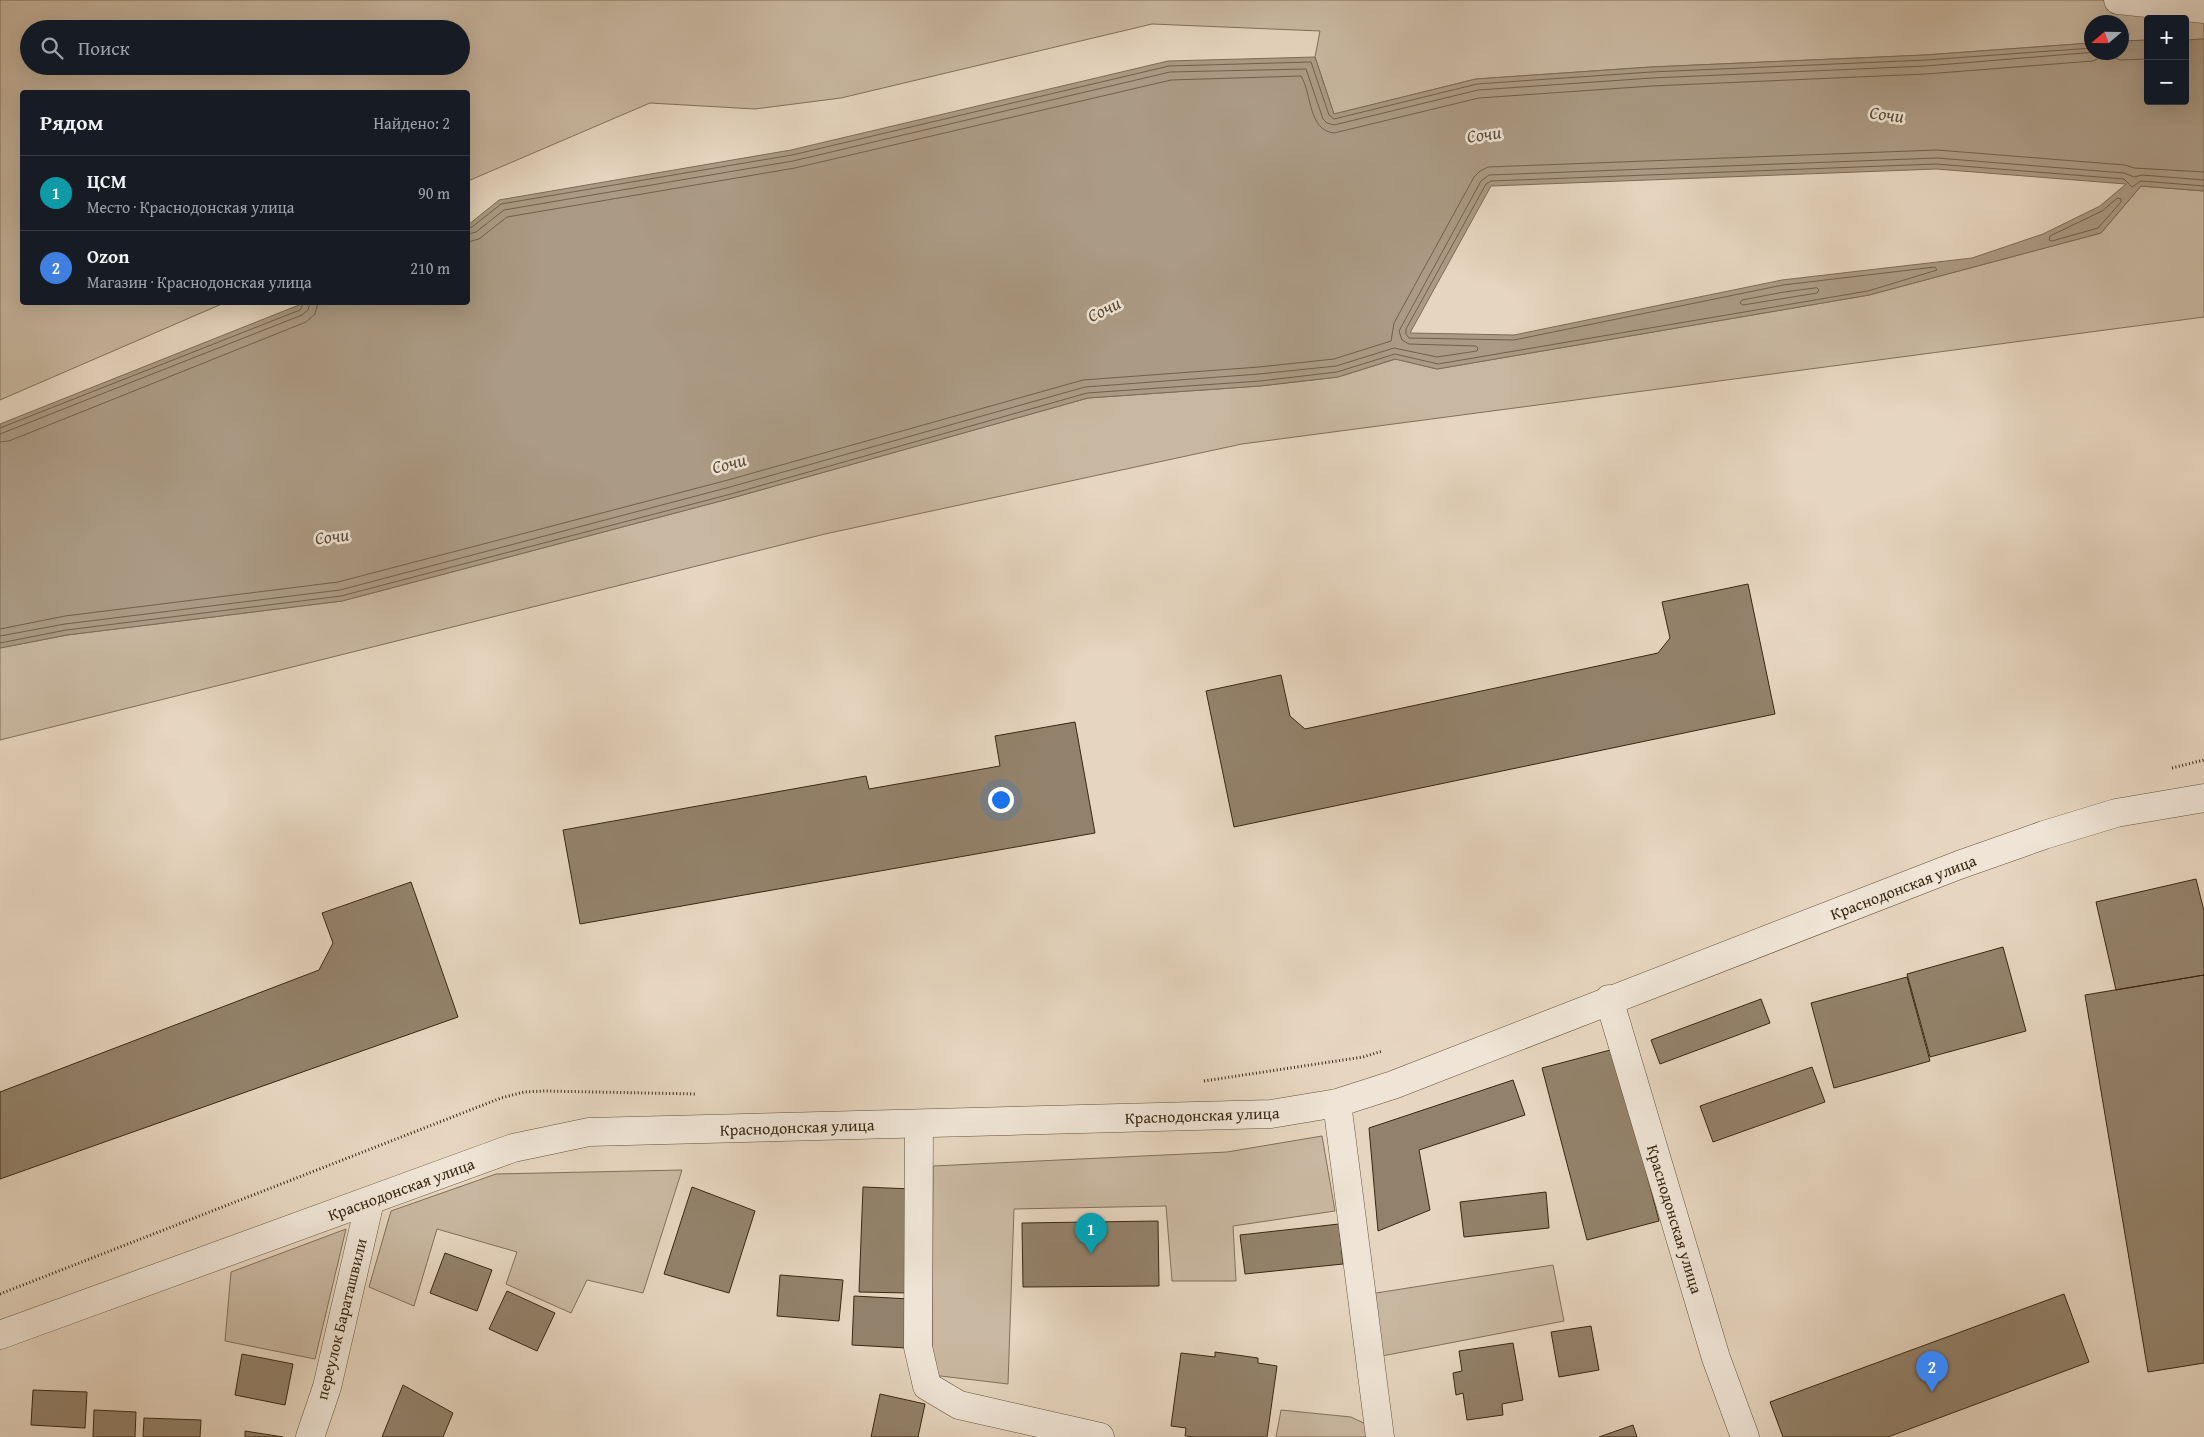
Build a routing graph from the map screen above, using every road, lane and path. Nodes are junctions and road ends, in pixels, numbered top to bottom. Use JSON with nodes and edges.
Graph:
{"nodes":[{"id":1,"x":2118,"y":0,"type":"edge"},
{"id":2,"x":2204,"y":9,"type":"edge"},
{"id":3,"x":2204,"y":760,"type":"edge"},
{"id":4,"x":2168,"y":769,"type":"dead end"},
{"id":5,"x":2204,"y":798,"type":"edge"},
{"id":6,"x":1609,"y":999,"type":"junction"},
{"id":7,"x":1390,"y":1049,"type":"dead end"},
{"id":8,"x":1196,"y":1082,"type":"dead end"},
{"id":9,"x":705,"y":1094,"type":"dead end"},
{"id":10,"x":1337,"y":1103,"type":"junction"},
{"id":11,"x":920,"y":1124,"type":"junction"},
{"id":12,"x":370,"y":1201,"type":"junction"},
{"id":13,"x":0,"y":1294,"type":"edge"},
{"id":14,"x":0,"y":1335,"type":"edge"},
{"id":15,"x":310,"y":1437,"type":"edge"},
{"id":16,"x":1100,"y":1437,"type":"edge"},
{"id":17,"x":1380,"y":1437,"type":"edge"},
{"id":18,"x":1745,"y":1437,"type":"edge"}],
"edges":[{"from":1,"to":2,"type":"street"},
{"from":3,"to":4,"type":"path"},
{"from":5,"to":6,"type":"street","name":"Краснодонская улица"},
{"from":6,"to":10,"type":"street","name":"Краснодонская улица"},
{"from":6,"to":18,"type":"street","name":"Краснодонская улица"},
{"from":7,"to":8,"type":"path"},
{"from":9,"to":13,"type":"path"},
{"from":10,"to":11,"type":"street","name":"Краснодонская улица"},
{"from":10,"to":17,"type":"street"},
{"from":11,"to":12,"type":"street","name":"Краснодонская улица"},
{"from":11,"to":16,"type":"street"},
{"from":12,"to":14,"type":"street","name":"Краснодонская улица"},
{"from":12,"to":15,"type":"street","name":"переулок Бараташвили"}]}
